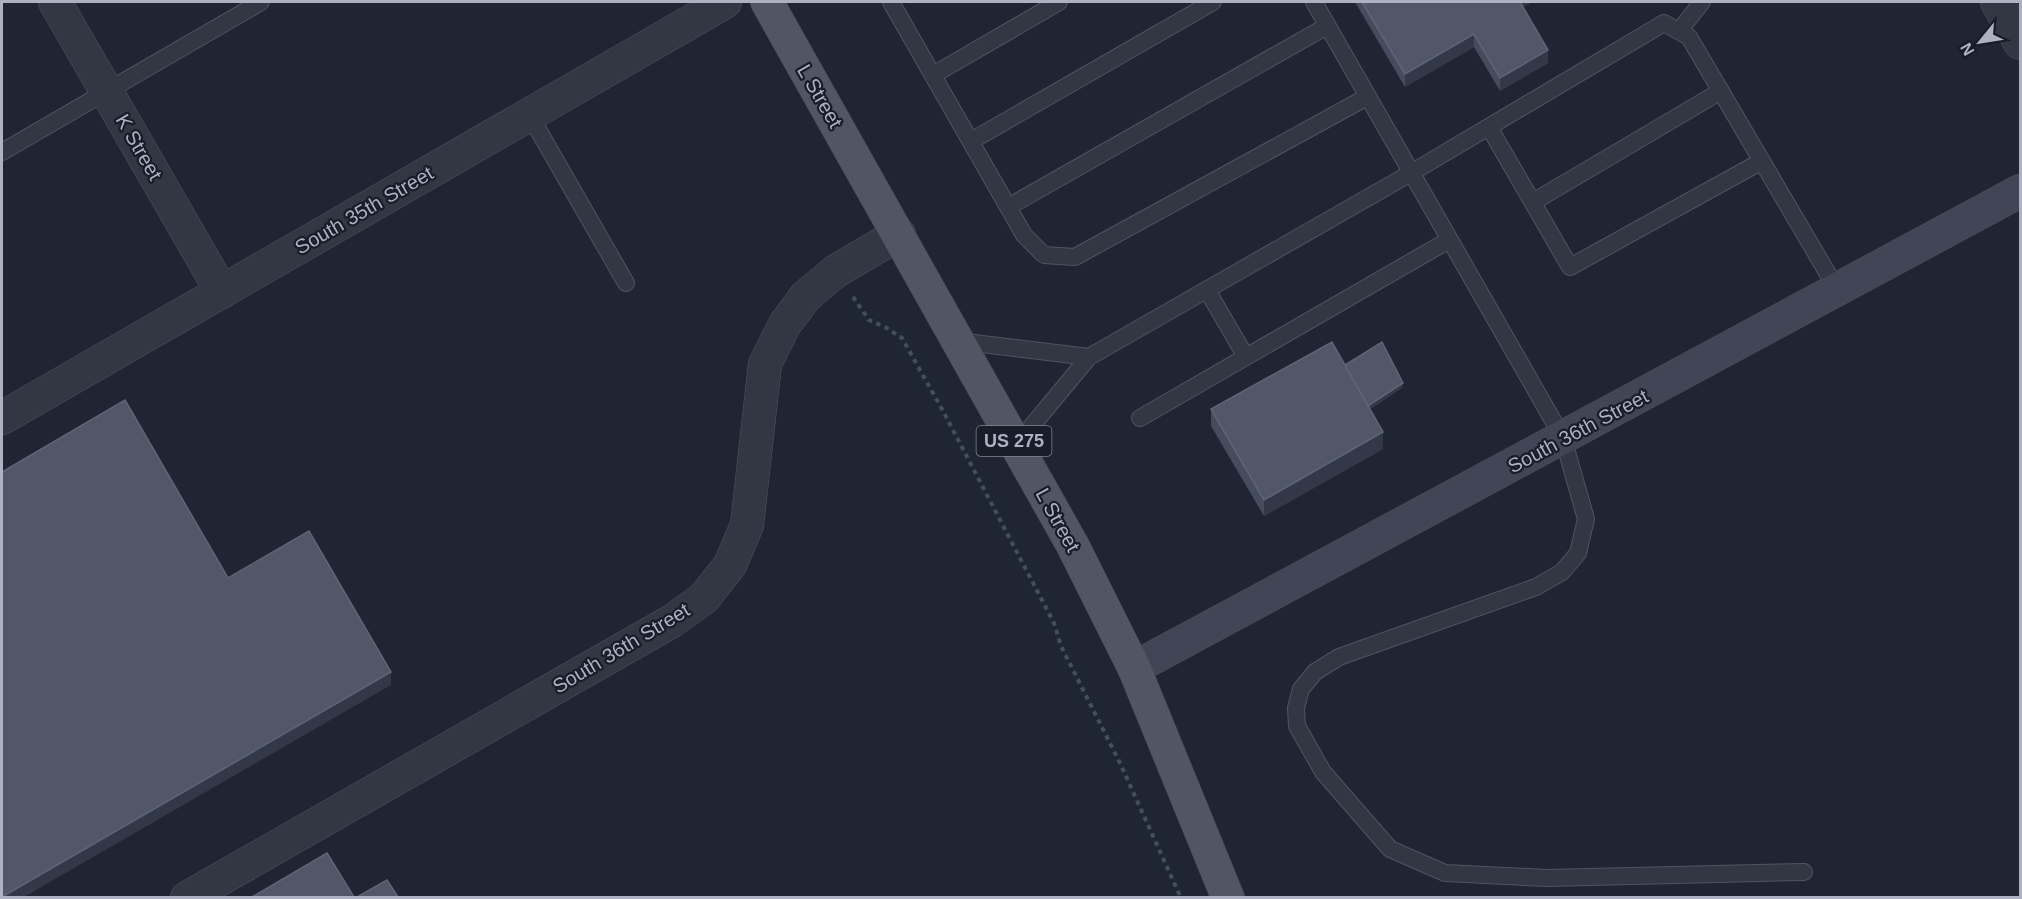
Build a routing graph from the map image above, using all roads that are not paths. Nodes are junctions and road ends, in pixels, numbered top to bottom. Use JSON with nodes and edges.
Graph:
{"nodes":[{"id":1,"x":55,"y":2,"type":"edge"},
{"id":2,"x":261,"y":2,"type":"edge"},
{"id":3,"x":725,"y":2,"type":"edge"},
{"id":4,"x":767,"y":2,"type":"edge"},
{"id":5,"x":1059,"y":2,"type":"edge"},
{"id":6,"x":1213,"y":2,"type":"edge"},
{"id":7,"x":1314,"y":2,"type":"edge"},
{"id":8,"x":1702,"y":2,"type":"edge"},
{"id":9,"x":1997,"y":2,"type":"edge"},
{"id":10,"x":897,"y":4,"type":"edge"},
{"id":11,"x":1327,"y":26,"type":"junction"},
{"id":12,"x":1679,"y":31,"type":"junction"},
{"id":13,"x":2020,"y":43,"type":"edge"},
{"id":14,"x":933,"y":75,"type":"junction"},
{"id":15,"x":106,"y":91,"type":"junction"},
{"id":16,"x":1721,"y":91,"type":"junction"},
{"id":17,"x":1367,"y":97,"type":"junction"},
{"id":18,"x":530,"y":114,"type":"junction"},
{"id":19,"x":1489,"y":127,"type":"junction"},
{"id":20,"x":970,"y":141,"type":"junction"},
{"id":21,"x":2,"y":152,"type":"edge"},
{"id":22,"x":1762,"y":161,"type":"junction"},
{"id":23,"x":1411,"y":173,"type":"junction"},
{"id":24,"x":2020,"y":191,"type":"edge"},
{"id":25,"x":1533,"y":202,"type":"junction"},
{"id":26,"x":1008,"y":207,"type":"junction"},
{"id":27,"x":899,"y":234,"type":"junction"},
{"id":28,"x":1449,"y":240,"type":"junction"},
{"id":29,"x":626,"y":283,"type":"dead end"},
{"id":30,"x":1207,"y":290,"type":"junction"},
{"id":31,"x":1838,"y":291,"type":"junction"},
{"id":32,"x":222,"y":292,"type":"junction"},
{"id":33,"x":958,"y":341,"type":"junction"},
{"id":34,"x":1089,"y":357,"type":"junction"},
{"id":35,"x":1246,"y":357,"type":"junction"},
{"id":36,"x":1140,"y":417,"type":"dead end"},
{"id":37,"x":2,"y":418,"type":"edge"},
{"id":38,"x":1563,"y":438,"type":"junction"},
{"id":39,"x":1016,"y":445,"type":"junction"},
{"id":40,"x":1134,"y":668,"type":"junction"},
{"id":41,"x":1804,"y":872,"type":"dead end"},
{"id":42,"x":187,"y":897,"type":"edge"},
{"id":43,"x":1228,"y":897,"type":"edge"}],
"edges":[{"from":1,"to":15,"type":"street","name":"K Street"},
{"from":2,"to":15,"type":"lane"},
{"from":3,"to":18,"type":"street","name":"South 35th Street"},
{"from":4,"to":27,"type":"main road","name":"L Street","number":"US 275"},
{"from":5,"to":14,"type":"lane"},
{"from":6,"to":20,"type":"lane"},
{"from":7,"to":11,"type":"lane"},
{"from":8,"to":12,"type":"lane"},
{"from":9,"to":13,"type":"street"},
{"from":10,"to":14,"type":"lane"},
{"from":11,"to":17,"type":"lane"},
{"from":11,"to":26,"type":"lane"},
{"from":12,"to":16,"type":"lane"},
{"from":12,"to":19,"type":"lane"},
{"from":14,"to":20,"type":"lane"},
{"from":15,"to":21,"type":"lane"},
{"from":15,"to":32,"type":"street","name":"K Street"},
{"from":16,"to":22,"type":"lane"},
{"from":16,"to":25,"type":"lane"},
{"from":17,"to":23,"type":"lane"},
{"from":17,"to":26,"type":"lane"},
{"from":18,"to":29,"type":"lane"},
{"from":18,"to":32,"type":"street","name":"South 35th Street"},
{"from":19,"to":23,"type":"lane"},
{"from":19,"to":25,"type":"lane"},
{"from":20,"to":26,"type":"lane"},
{"from":22,"to":25,"type":"lane"},
{"from":22,"to":31,"type":"lane"},
{"from":23,"to":28,"type":"lane"},
{"from":23,"to":30,"type":"lane"},
{"from":24,"to":31,"type":"main road","name":"South 36th Street"},
{"from":27,"to":33,"type":"main road","name":"L Street","number":"US 275"},
{"from":27,"to":42,"type":"street","name":"South 36th Street"},
{"from":28,"to":35,"type":"lane"},
{"from":28,"to":38,"type":"lane"},
{"from":30,"to":34,"type":"lane"},
{"from":30,"to":35,"type":"lane"},
{"from":31,"to":38,"type":"main road","name":"South 36th Street"},
{"from":32,"to":37,"type":"street","name":"South 35th Street"},
{"from":33,"to":34,"type":"lane"},
{"from":33,"to":39,"type":"main road","name":"L Street","number":"US 275"},
{"from":34,"to":39,"type":"lane"},
{"from":35,"to":36,"type":"lane"},
{"from":38,"to":40,"type":"main road","name":"South 36th Street"},
{"from":38,"to":41,"type":"lane"},
{"from":39,"to":40,"type":"main road","name":"L Street","number":"US 275"},
{"from":40,"to":43,"type":"main road","name":"L Street","number":"US 275"}]}
